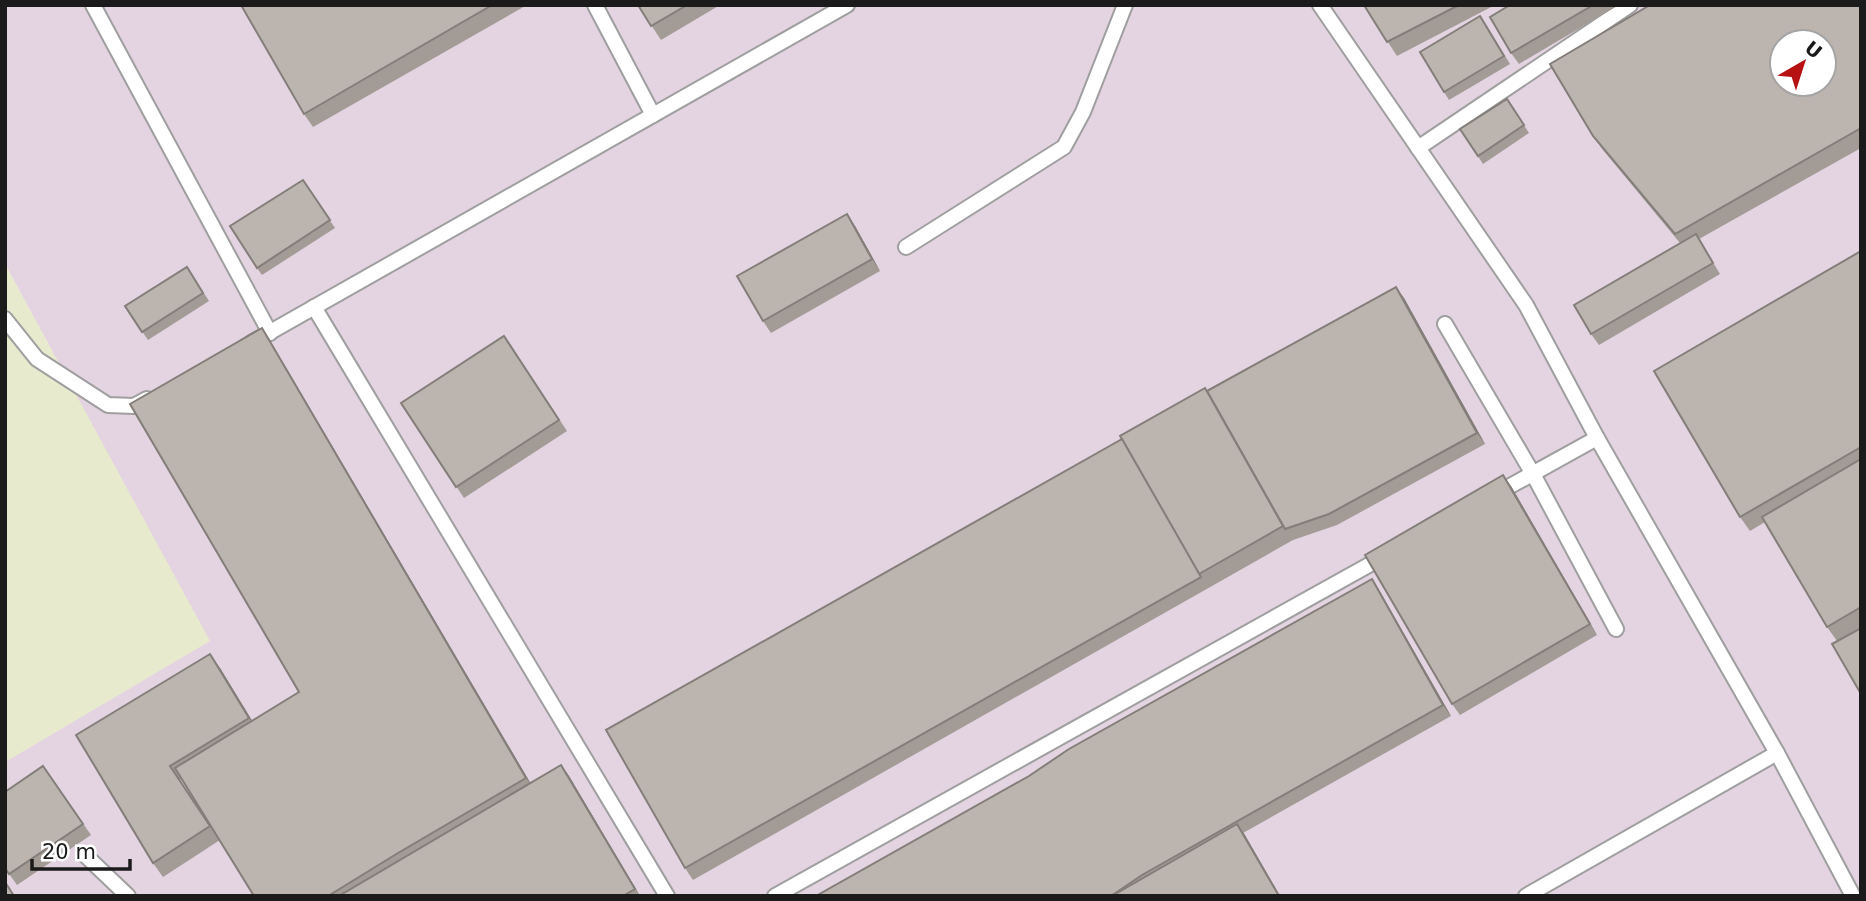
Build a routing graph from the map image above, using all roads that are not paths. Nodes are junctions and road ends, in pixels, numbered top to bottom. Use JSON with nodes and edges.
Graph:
{"nodes":[{"id":1,"x":93,"y":5,"type":"edge"},
{"id":2,"x":595,"y":5,"type":"edge"},
{"id":3,"x":847,"y":5,"type":"edge"},
{"id":4,"x":1125,"y":5,"type":"edge"},
{"id":5,"x":1320,"y":5,"type":"edge"},
{"id":6,"x":1630,"y":5,"type":"edge"},
{"id":7,"x":653,"y":115,"type":"junction"},
{"id":8,"x":1418,"y":148,"type":"junction"},
{"id":9,"x":906,"y":247,"type":"dead end"},
{"id":10,"x":314,"y":307,"type":"junction"},
{"id":11,"x":5,"y":319,"type":"edge"},
{"id":12,"x":1446,"y":324,"type":"dead end"},
{"id":13,"x":270,"y":333,"type":"junction"},
{"id":14,"x":236,"y":351,"type":"edge"},
{"id":15,"x":157,"y":394,"type":"edge"},
{"id":16,"x":1597,"y":438,"type":"junction"},
{"id":17,"x":1532,"y":474,"type":"junction"},
{"id":18,"x":1484,"y":501,"type":"edge"},
{"id":19,"x":1398,"y":549,"type":"edge"},
{"id":20,"x":1616,"y":629,"type":"dead end"},
{"id":21,"x":1777,"y":753,"type":"junction"},
{"id":22,"x":85,"y":855,"type":"dead end"},
{"id":23,"x":128,"y":896,"type":"edge"},
{"id":24,"x":667,"y":896,"type":"edge"},
{"id":25,"x":775,"y":896,"type":"edge"},
{"id":26,"x":1526,"y":896,"type":"edge"},
{"id":27,"x":1853,"y":896,"type":"edge"}],
"edges":[{"from":1,"to":13,"type":"lane"},
{"from":2,"to":7,"type":"lane"},
{"from":3,"to":7,"type":"lane"},
{"from":4,"to":9,"type":"lane"},
{"from":5,"to":8,"type":"lane"},
{"from":6,"to":8,"type":"lane"},
{"from":7,"to":10,"type":"lane"},
{"from":8,"to":16,"type":"lane"},
{"from":10,"to":13,"type":"lane"},
{"from":10,"to":24,"type":"lane"},
{"from":11,"to":15,"type":"lane"},
{"from":12,"to":17,"type":"lane"},
{"from":13,"to":14,"type":"lane"},
{"from":16,"to":17,"type":"lane"},
{"from":16,"to":21,"type":"lane"},
{"from":17,"to":18,"type":"lane"},
{"from":17,"to":20,"type":"lane"},
{"from":19,"to":25,"type":"lane"},
{"from":21,"to":26,"type":"lane"},
{"from":21,"to":27,"type":"lane"},
{"from":22,"to":23,"type":"lane"}]}
